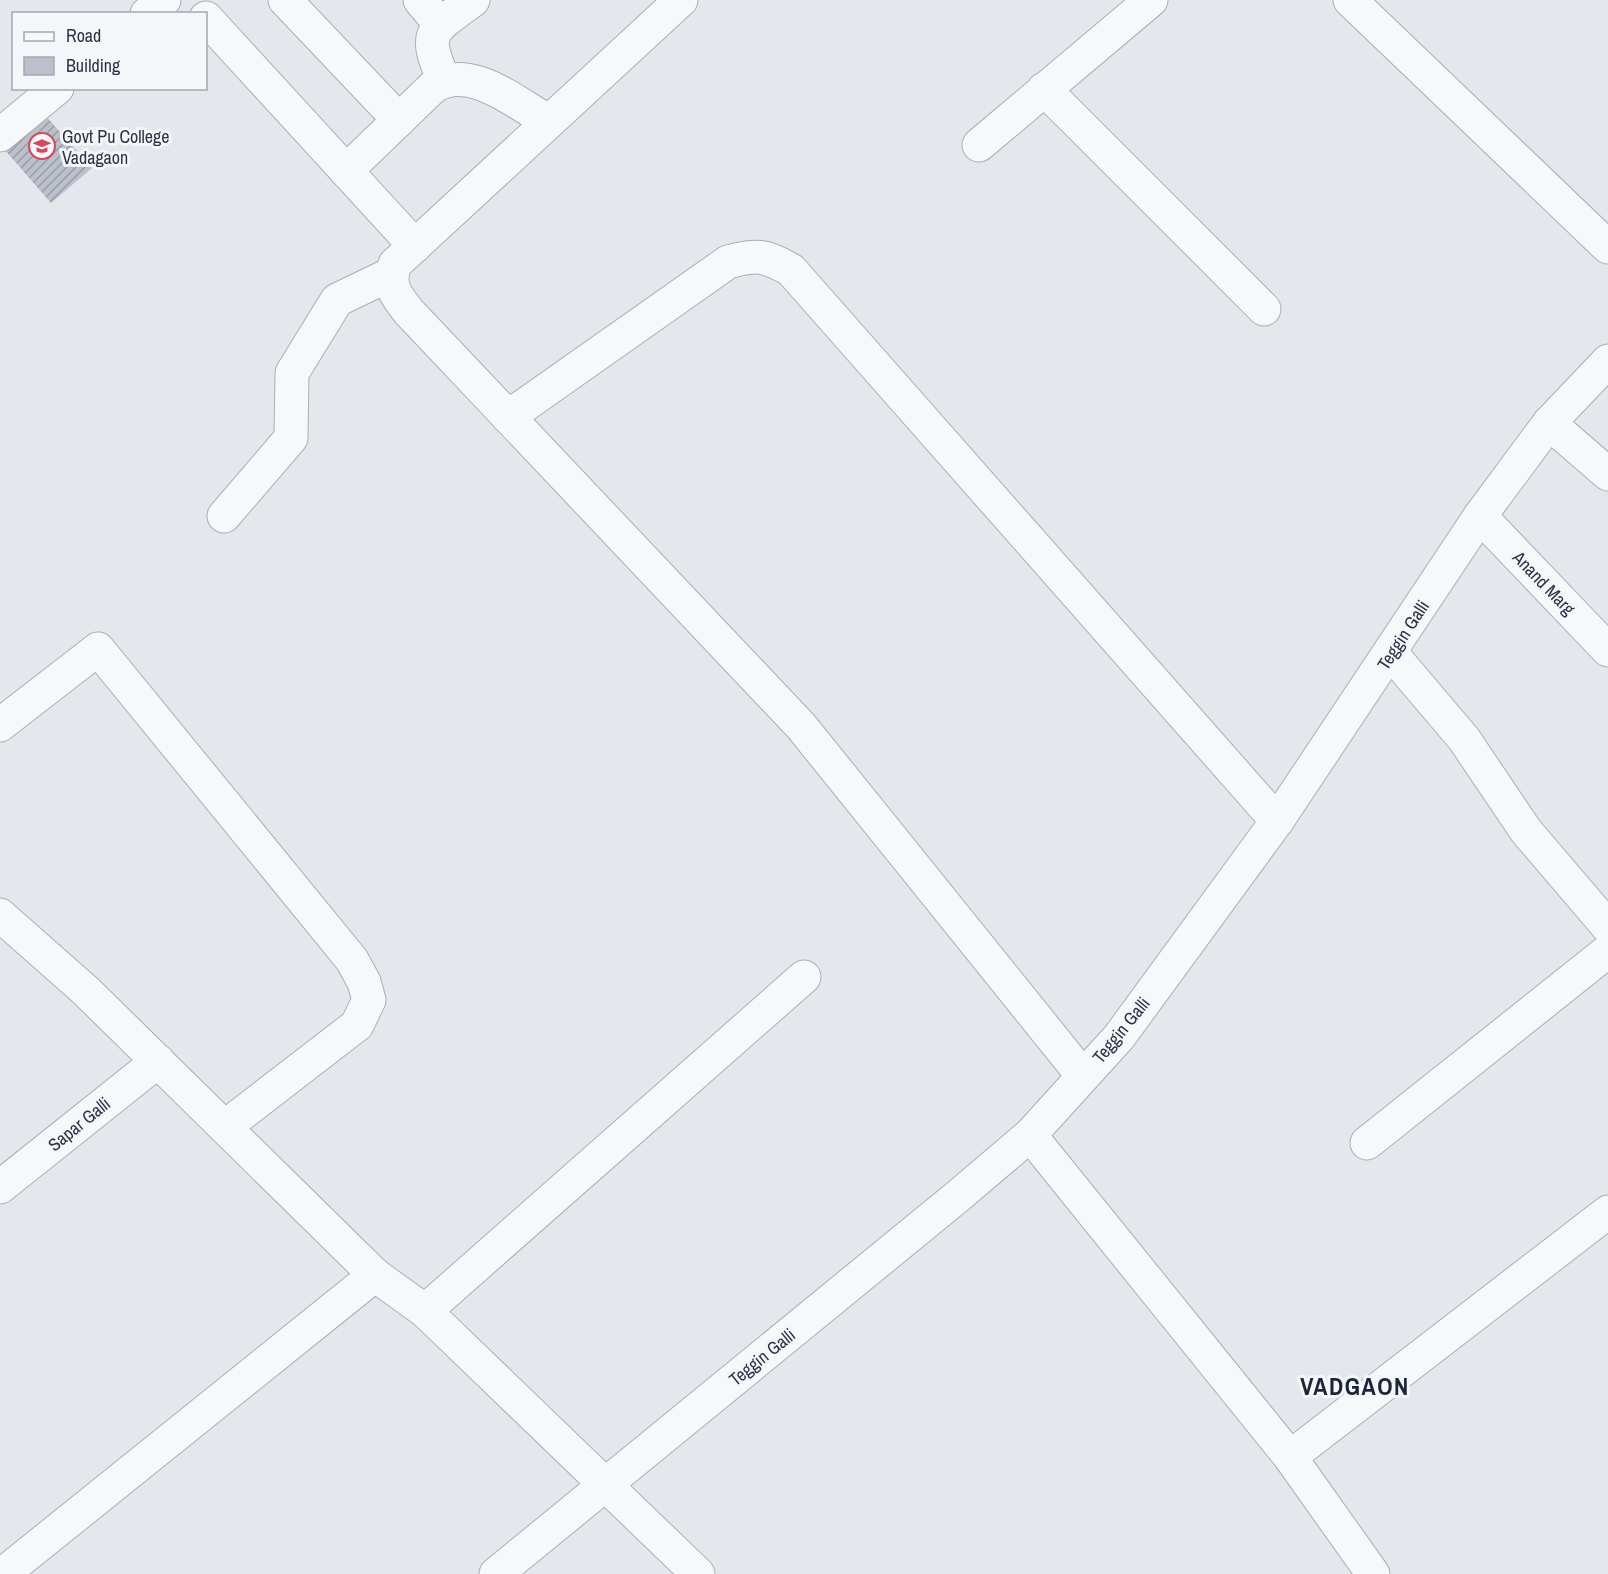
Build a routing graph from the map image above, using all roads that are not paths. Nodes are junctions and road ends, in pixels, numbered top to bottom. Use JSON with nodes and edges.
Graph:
{"nodes":[{"id":1,"x":164,"y":0,"type":"edge"},
{"id":2,"x":189,"y":0,"type":"edge"},
{"id":3,"x":285,"y":0,"type":"edge"},
{"id":4,"x":473,"y":0,"type":"edge"},
{"id":5,"x":681,"y":0,"type":"edge"},
{"id":6,"x":1151,"y":0,"type":"edge"},
{"id":7,"x":1350,"y":0,"type":"edge"},
{"id":8,"x":149,"y":12,"type":"edge"},
{"id":9,"x":199,"y":12,"type":"edge"},
{"id":10,"x":430,"y":12,"type":"edge"},
{"id":11,"x":207,"y":19,"type":"edge"},
{"id":12,"x":444,"y":80,"type":"junction"},
{"id":13,"x":1044,"y":89,"type":"junction"},
{"id":14,"x":55,"y":90,"type":"edge"},
{"id":15,"x":399,"y":120,"type":"junction"},
{"id":16,"x":548,"y":121,"type":"junction"},
{"id":17,"x":0,"y":135,"type":"edge"},
{"id":18,"x":979,"y":145,"type":"dead end"},
{"id":19,"x":346,"y":171,"type":"junction"},
{"id":20,"x":414,"y":246,"type":"junction"},
{"id":21,"x":1608,"y":248,"type":"edge"},
{"id":22,"x":391,"y":274,"type":"junction"},
{"id":23,"x":1264,"y":309,"type":"dead end"},
{"id":24,"x":1608,"y":361,"type":"edge"},
{"id":25,"x":508,"y":417,"type":"junction"},
{"id":26,"x":1549,"y":423,"type":"junction"},
{"id":27,"x":1608,"y":474,"type":"edge"},
{"id":28,"x":224,"y":516,"type":"dead end"},
{"id":29,"x":1480,"y":516,"type":"junction"},
{"id":30,"x":1608,"y":650,"type":"edge"},
{"id":31,"x":1391,"y":653,"type":"junction"},
{"id":32,"x":0,"y":725,"type":"edge"},
{"id":33,"x":1276,"y":822,"type":"junction"},
{"id":34,"x":0,"y":915,"type":"edge"},
{"id":35,"x":1608,"y":927,"type":"edge"},
{"id":36,"x":1608,"y":951,"type":"edge"},
{"id":37,"x":804,"y":976,"type":"dead end"},
{"id":38,"x":158,"y":1061,"type":"junction"},
{"id":39,"x":1083,"y":1076,"type":"junction"},
{"id":40,"x":226,"y":1126,"type":"junction"},
{"id":41,"x":1030,"y":1135,"type":"junction"},
{"id":42,"x":1367,"y":1143,"type":"dead end"},
{"id":43,"x":0,"y":1187,"type":"edge"},
{"id":44,"x":1608,"y":1212,"type":"edge"},
{"id":45,"x":375,"y":1275,"type":"junction"},
{"id":46,"x":426,"y":1311,"type":"junction"},
{"id":47,"x":1290,"y":1457,"type":"junction"},
{"id":48,"x":606,"y":1484,"type":"junction"},
{"id":49,"x":3,"y":1574,"type":"edge"},
{"id":50,"x":496,"y":1574,"type":"edge"},
{"id":51,"x":698,"y":1574,"type":"edge"},
{"id":52,"x":1373,"y":1574,"type":"edge"}],
"edges":[{"from":1,"to":8,"type":"street"},
{"from":2,"to":9,"type":"street"},
{"from":3,"to":15,"type":"street"},
{"from":4,"to":10,"type":"street"},
{"from":5,"to":16,"type":"street"},
{"from":6,"to":13,"type":"street"},
{"from":7,"to":21,"type":"street"},
{"from":10,"to":12,"type":"street"},
{"from":11,"to":19,"type":"street"},
{"from":12,"to":15,"type":"street"},
{"from":12,"to":16,"type":"street"},
{"from":13,"to":18,"type":"street"},
{"from":13,"to":23,"type":"street"},
{"from":14,"to":17,"type":"street"},
{"from":15,"to":19,"type":"street"},
{"from":16,"to":20,"type":"street"},
{"from":19,"to":20,"type":"street"},
{"from":20,"to":22,"type":"street"},
{"from":22,"to":25,"type":"street"},
{"from":22,"to":28,"type":"street"},
{"from":24,"to":26,"type":"street","name":"Teggin Galli"},
{"from":25,"to":33,"type":"street"},
{"from":25,"to":39,"type":"street"},
{"from":26,"to":27,"type":"street"},
{"from":26,"to":29,"type":"street","name":"Teggin Galli"},
{"from":29,"to":30,"type":"street","name":"Anand Marg"},
{"from":29,"to":31,"type":"street","name":"Teggin Galli"},
{"from":31,"to":33,"type":"street","name":"Teggin Galli"},
{"from":31,"to":35,"type":"street"},
{"from":32,"to":40,"type":"street"},
{"from":33,"to":39,"type":"street","name":"Teggin Galli"},
{"from":34,"to":38,"type":"street"},
{"from":36,"to":42,"type":"street"},
{"from":37,"to":46,"type":"street"},
{"from":38,"to":40,"type":"street"},
{"from":38,"to":43,"type":"street","name":"Sapar Galli"},
{"from":39,"to":41,"type":"street","name":"Teggin Galli"},
{"from":40,"to":45,"type":"street"},
{"from":41,"to":47,"type":"street"},
{"from":41,"to":48,"type":"street","name":"Teggin Galli"},
{"from":44,"to":47,"type":"street"},
{"from":45,"to":46,"type":"street"},
{"from":45,"to":49,"type":"street"},
{"from":46,"to":48,"type":"street"},
{"from":47,"to":52,"type":"street"},
{"from":48,"to":50,"type":"street","name":"Teggin Galli"},
{"from":48,"to":51,"type":"street"}]}
